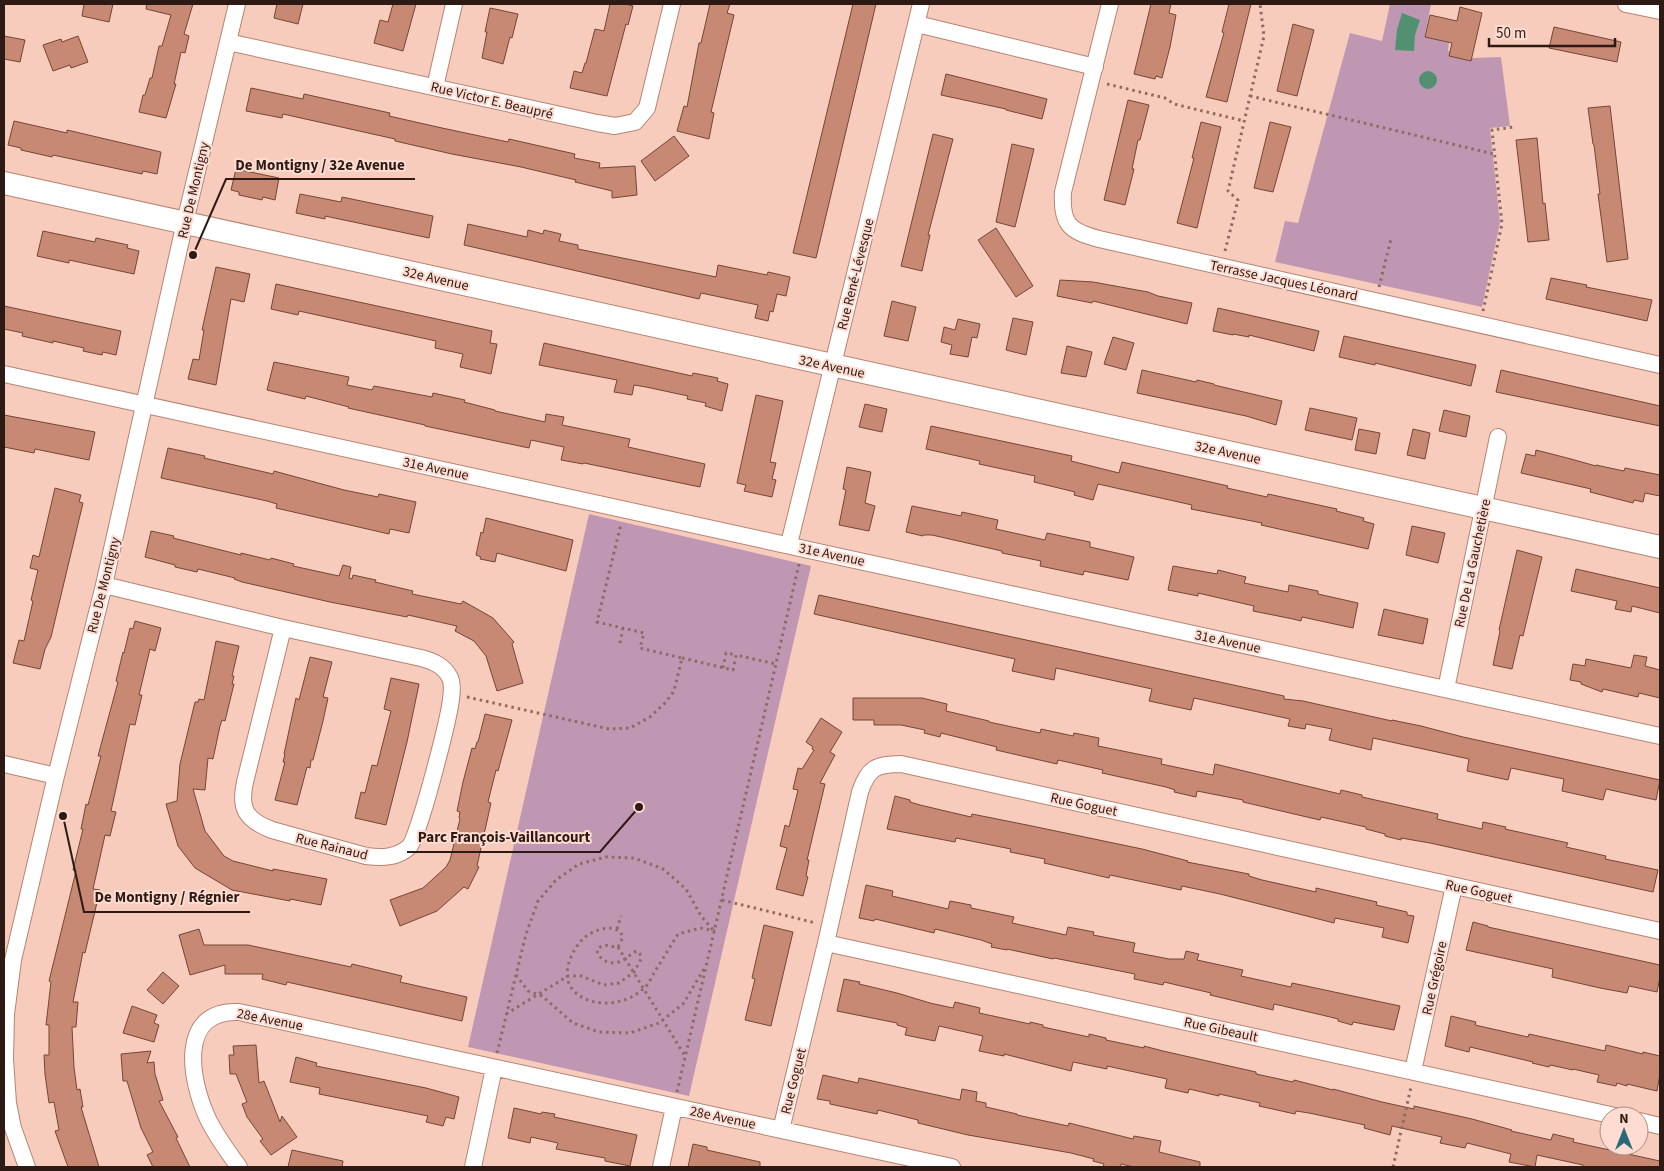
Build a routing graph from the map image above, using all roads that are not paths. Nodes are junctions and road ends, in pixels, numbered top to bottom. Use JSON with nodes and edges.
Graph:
{"nodes":[{"id":1,"x":236,"y":4,"type":"edge"},
{"id":2,"x":454,"y":4,"type":"edge"},
{"id":3,"x":672,"y":4,"type":"edge"},
{"id":4,"x":921,"y":4,"type":"edge"},
{"id":5,"x":1110,"y":4,"type":"edge"},
{"id":6,"x":1626,"y":4,"type":"edge"},
{"id":7,"x":1660,"y":11,"type":"edge"},
{"id":8,"x":916,"y":24,"type":"junction"},
{"id":9,"x":228,"y":42,"type":"junction"},
{"id":10,"x":1093,"y":74,"type":"junction"},
{"id":11,"x":434,"y":87,"type":"junction"},
{"id":12,"x":4,"y":183,"type":"edge"},
{"id":13,"x":185,"y":222,"type":"junction"},
{"id":14,"x":1660,"y":365,"type":"edge"},
{"id":15,"x":833,"y":366,"type":"junction"},
{"id":16,"x":4,"y":374,"type":"edge"},
{"id":17,"x":145,"y":405,"type":"junction"},
{"id":18,"x":1498,"y":438,"type":"dead end"},
{"id":19,"x":1485,"y":508,"type":"junction"},
{"id":20,"x":796,"y":546,"type":"junction"},
{"id":21,"x":1660,"y":547,"type":"edge"},
{"id":22,"x":104,"y":585,"type":"junction"},
{"id":23,"x":283,"y":628,"type":"junction"},
{"id":24,"x":1446,"y":689,"type":"junction"},
{"id":25,"x":1660,"y":736,"type":"edge"},
{"id":26,"x":4,"y":764,"type":"edge"},
{"id":27,"x":56,"y":776,"type":"junction"},
{"id":28,"x":1454,"y":886,"type":"junction"},
{"id":29,"x":1660,"y":931,"type":"edge"},
{"id":30,"x":826,"y":943,"type":"junction"},
{"id":31,"x":8,"y":959,"type":"edge"},
{"id":32,"x":494,"y":1068,"type":"junction"},
{"id":33,"x":1413,"y":1071,"type":"junction"},
{"id":34,"x":674,"y":1107,"type":"junction"},
{"id":35,"x":1599,"y":1112,"type":"edge"},
{"id":36,"x":781,"y":1130,"type":"junction"},
{"id":37,"x":27,"y":1167,"type":"edge"},
{"id":38,"x":239,"y":1167,"type":"edge"},
{"id":39,"x":473,"y":1167,"type":"edge"},
{"id":40,"x":661,"y":1167,"type":"edge"},
{"id":41,"x":952,"y":1167,"type":"edge"}],
"edges":[{"from":1,"to":9,"type":"street","name":"Rue De Montigny"},
{"from":2,"to":11,"type":"street"},
{"from":3,"to":11,"type":"street","name":"Rue Victor E. Beaupré"},
{"from":4,"to":8,"type":"street","name":"Rue René-Lévesque"},
{"from":5,"to":10,"type":"street","name":"Terrasse Jacques Léonard"},
{"from":6,"to":7,"type":"street"},
{"from":8,"to":10,"type":"street"},
{"from":8,"to":15,"type":"street","name":"Rue René-Lévesque"},
{"from":9,"to":11,"type":"street","name":"Rue Victor E. Beaupré"},
{"from":9,"to":13,"type":"street","name":"Rue De Montigny"},
{"from":10,"to":14,"type":"street","name":"Terrasse Jacques Léonard"},
{"from":12,"to":13,"type":"street","name":"32e Avenue"},
{"from":13,"to":15,"type":"street","name":"32e Avenue"},
{"from":13,"to":17,"type":"street","name":"Rue De Montigny"},
{"from":15,"to":19,"type":"street","name":"32e Avenue"},
{"from":15,"to":20,"type":"street","name":"Rue René-Lévesque"},
{"from":16,"to":17,"type":"street","name":"31e Avenue"},
{"from":17,"to":20,"type":"street","name":"31e Avenue"},
{"from":17,"to":22,"type":"street","name":"Rue De Montigny"},
{"from":18,"to":19,"type":"street","name":"Rue De La Gauchetière"},
{"from":19,"to":21,"type":"street","name":"32e Avenue"},
{"from":19,"to":24,"type":"street","name":"Rue De La Gauchetière"},
{"from":20,"to":24,"type":"street","name":"31e Avenue"},
{"from":22,"to":23,"type":"street"},
{"from":22,"to":27,"type":"street","name":"Rue De Montigny"},
{"from":23,"to":23,"type":"street","name":"Rue Rainaud"},
{"from":24,"to":25,"type":"street","name":"31e Avenue"},
{"from":26,"to":27,"type":"street"},
{"from":27,"to":31,"type":"street","name":"Rue De Montigny"},
{"from":28,"to":29,"type":"street","name":"Rue Goguet"},
{"from":28,"to":30,"type":"street","name":"Rue Goguet"},
{"from":28,"to":33,"type":"street","name":"Rue Grégoire"},
{"from":30,"to":33,"type":"street","name":"Rue Gibeault"},
{"from":30,"to":36,"type":"street","name":"Rue Goguet"},
{"from":31,"to":37,"type":"street","name":"Rue De Montigny"},
{"from":32,"to":34,"type":"street","name":"28e Avenue"},
{"from":32,"to":38,"type":"street","name":"28e Avenue"},
{"from":32,"to":39,"type":"street"},
{"from":33,"to":35,"type":"street","name":"Rue Gibeault"},
{"from":34,"to":36,"type":"street","name":"28e Avenue"},
{"from":34,"to":40,"type":"street"},
{"from":36,"to":41,"type":"street","name":"28e Avenue"}]}
